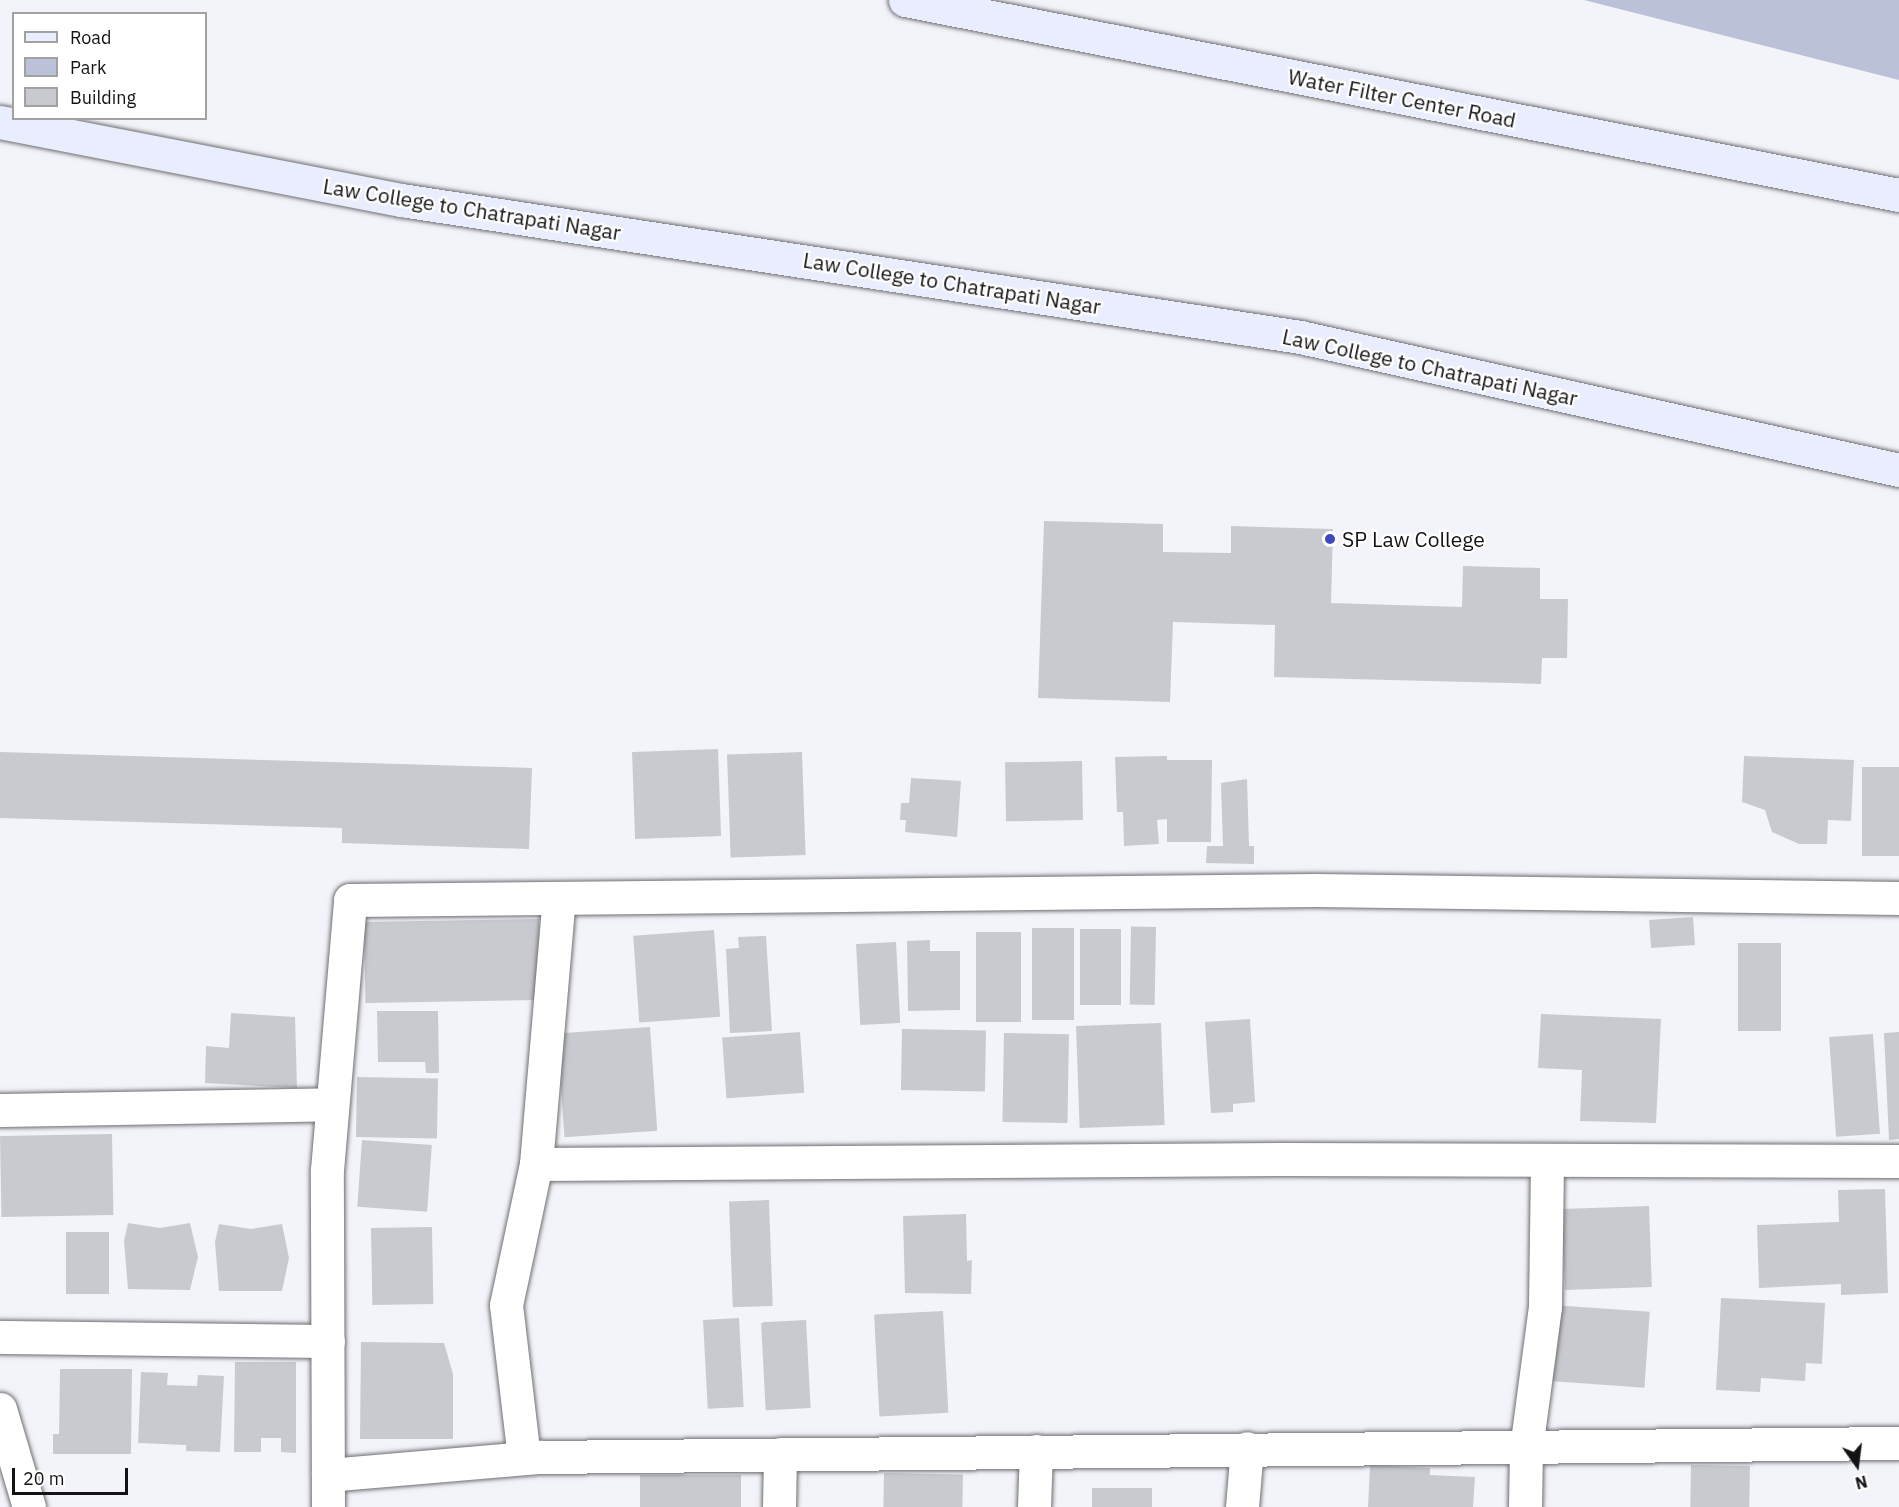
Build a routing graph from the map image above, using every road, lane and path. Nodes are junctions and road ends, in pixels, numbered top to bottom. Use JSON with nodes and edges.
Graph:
{"nodes":[{"id":1,"x":906,"y":0,"type":"edge"},
{"id":2,"x":0,"y":122,"type":"edge"},
{"id":3,"x":1899,"y":195,"type":"edge"},
{"id":4,"x":1899,"y":470,"type":"edge"},
{"id":5,"x":559,"y":898,"type":"junction"},
{"id":6,"x":1899,"y":898,"type":"edge"},
{"id":7,"x":332,"y":1104,"type":"junction"},
{"id":8,"x":0,"y":1110,"type":"edge"},
{"id":9,"x":1547,"y":1160,"type":"junction"},
{"id":10,"x":1899,"y":1161,"type":"edge"},
{"id":11,"x":537,"y":1164,"type":"junction"},
{"id":12,"x":0,"y":1337,"type":"edge"},
{"id":13,"x":327,"y":1341,"type":"junction"},
{"id":14,"x":0,"y":1409,"type":"edge"},
{"id":15,"x":1899,"y":1443,"type":"edge"},
{"id":16,"x":1247,"y":1448,"type":"junction"},
{"id":17,"x":1526,"y":1449,"type":"junction"},
{"id":18,"x":1036,"y":1451,"type":"junction"},
{"id":19,"x":780,"y":1454,"type":"junction"},
{"id":20,"x":524,"y":1458,"type":"junction"},
{"id":21,"x":328,"y":1475,"type":"junction"},
{"id":22,"x":29,"y":1507,"type":"edge"},
{"id":23,"x":328,"y":1507,"type":"edge"},
{"id":24,"x":779,"y":1507,"type":"edge"},
{"id":25,"x":1034,"y":1507,"type":"edge"},
{"id":26,"x":1242,"y":1507,"type":"edge"},
{"id":27,"x":1525,"y":1507,"type":"edge"}],
"edges":[{"from":1,"to":3,"type":"street","name":"Water Filter Center Road"},
{"from":2,"to":4,"type":"street","name":"Law College to Chatrapati Nagar"},
{"from":5,"to":6,"type":"street"},
{"from":5,"to":7,"type":"street"},
{"from":5,"to":11,"type":"street"},
{"from":7,"to":8,"type":"street"},
{"from":7,"to":13,"type":"street"},
{"from":9,"to":10,"type":"street"},
{"from":9,"to":11,"type":"street"},
{"from":9,"to":17,"type":"street"},
{"from":11,"to":20,"type":"street"},
{"from":12,"to":13,"type":"street"},
{"from":13,"to":21,"type":"street"},
{"from":14,"to":22,"type":"street"},
{"from":15,"to":17,"type":"street"},
{"from":16,"to":17,"type":"street"},
{"from":16,"to":18,"type":"street"},
{"from":16,"to":26,"type":"street"},
{"from":17,"to":27,"type":"street"},
{"from":18,"to":19,"type":"street"},
{"from":18,"to":25,"type":"street"},
{"from":19,"to":20,"type":"street"},
{"from":19,"to":24,"type":"street"},
{"from":20,"to":21,"type":"street"},
{"from":21,"to":23,"type":"street"}]}
